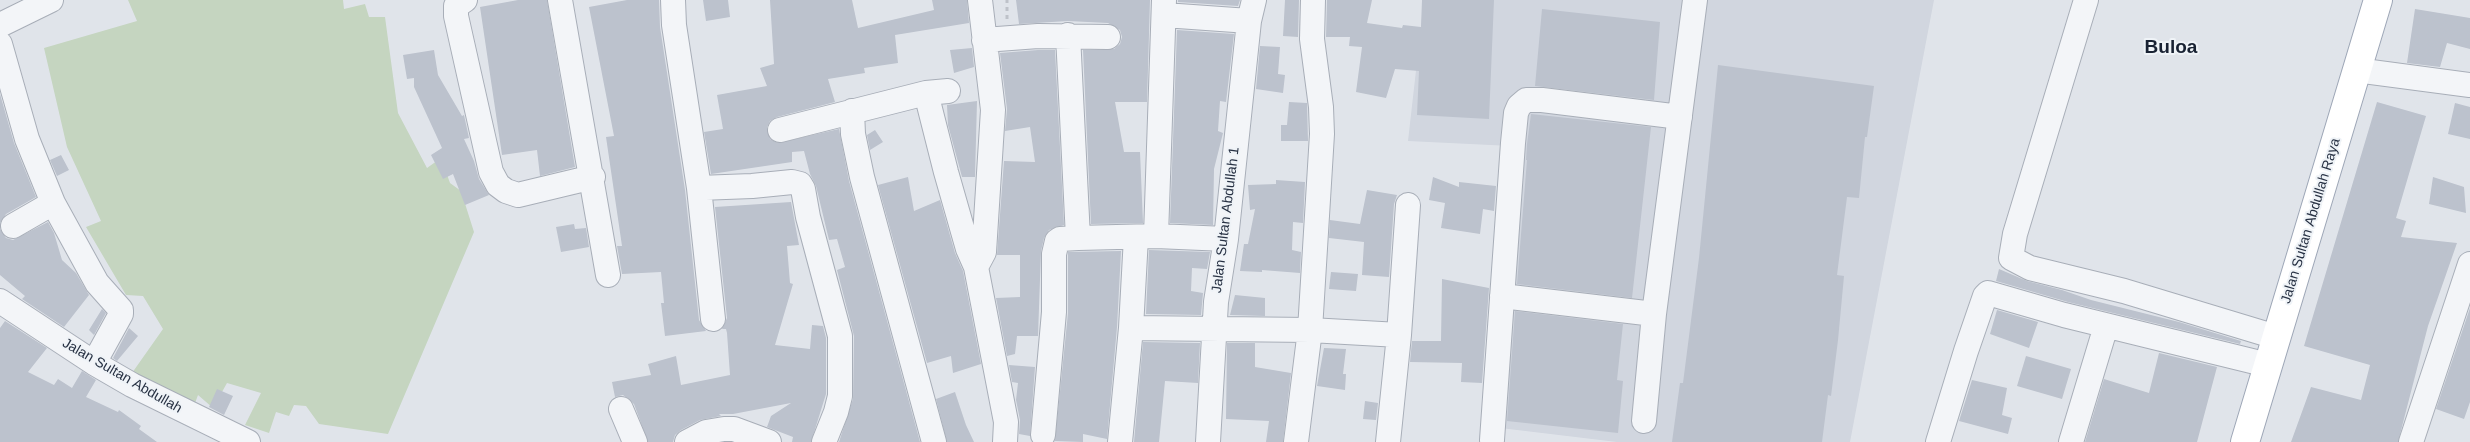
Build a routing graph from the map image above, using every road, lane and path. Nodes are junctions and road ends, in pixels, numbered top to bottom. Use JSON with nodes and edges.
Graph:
{"nodes":[{"id":1,"x":51,"y":0,"type":"edge"},
{"id":2,"x":465,"y":0,"type":"edge"},
{"id":3,"x":560,"y":0,"type":"edge"},
{"id":4,"x":673,"y":0,"type":"edge"},
{"id":5,"x":980,"y":0,"type":"edge"},
{"id":6,"x":1313,"y":0,"type":"edge"},
{"id":7,"x":1695,"y":0,"type":"edge"},
{"id":8,"x":2086,"y":0,"type":"edge"},
{"id":9,"x":2378,"y":0,"type":"edge"},
{"id":10,"x":1164,"y":8,"type":"edge"},
{"id":11,"x":1252,"y":10,"type":"edge"},
{"id":12,"x":0,"y":25,"type":"edge"},
{"id":13,"x":1068,"y":35,"type":"junction"},
{"id":14,"x":1108,"y":37,"type":"dead end"},
{"id":15,"x":984,"y":40,"type":"junction"},
{"id":16,"x":0,"y":44,"type":"edge"},
{"id":17,"x":2356,"y":70,"type":"junction"},
{"id":18,"x":2470,"y":85,"type":"edge"},
{"id":19,"x":852,"y":111,"type":"junction"},
{"id":20,"x":1680,"y":117,"type":"junction"},
{"id":21,"x":780,"y":130,"type":"dead end"},
{"id":22,"x":593,"y":177,"type":"junction"},
{"id":23,"x":699,"y":188,"type":"junction"},
{"id":24,"x":53,"y":203,"type":"junction"},
{"id":25,"x":1408,"y":205,"type":"dead end"},
{"id":26,"x":14,"y":226,"type":"dead end"},
{"id":27,"x":1146,"y":236,"type":"junction"},
{"id":28,"x":1078,"y":238,"type":"junction"},
{"id":29,"x":1226,"y":239,"type":"junction"},
{"id":30,"x":2470,"y":264,"type":"edge"},
{"id":31,"x":976,"y":267,"type":"junction"},
{"id":32,"x":608,"y":275,"type":"dead end"},
{"id":33,"x":1502,"y":296,"type":"junction"},
{"id":34,"x":0,"y":301,"type":"edge"},
{"id":35,"x":1654,"y":314,"type":"junction"},
{"id":36,"x":713,"y":319,"type":"dead end"},
{"id":37,"x":2106,"y":326,"type":"junction"},
{"id":38,"x":1131,"y":328,"type":"junction"},
{"id":39,"x":1214,"y":330,"type":"junction"},
{"id":40,"x":1310,"y":330,"type":"junction"},
{"id":41,"x":1399,"y":335,"type":"junction"},
{"id":42,"x":2276,"y":337,"type":"junction"},
{"id":43,"x":94,"y":363,"type":"junction"},
{"id":44,"x":2268,"y":366,"type":"junction"},
{"id":45,"x":621,"y":409,"type":"dead end"},
{"id":46,"x":1644,"y":421,"type":"dead end"},
{"id":47,"x":1043,"y":435,"type":"dead end"},
{"id":48,"x":235,"y":439,"type":"edge"},
{"id":49,"x":1492,"y":440,"type":"dead end"},
{"id":50,"x":635,"y":442,"type":"edge"},
{"id":51,"x":687,"y":442,"type":"edge"},
{"id":52,"x":769,"y":442,"type":"edge"},
{"id":53,"x":824,"y":442,"type":"edge"},
{"id":54,"x":934,"y":442,"type":"edge"},
{"id":55,"x":1005,"y":442,"type":"edge"},
{"id":56,"x":1120,"y":442,"type":"edge"},
{"id":57,"x":1208,"y":442,"type":"edge"},
{"id":58,"x":1296,"y":442,"type":"edge"},
{"id":59,"x":1388,"y":442,"type":"edge"},
{"id":60,"x":1938,"y":442,"type":"edge"},
{"id":61,"x":2071,"y":442,"type":"edge"},
{"id":62,"x":2245,"y":442,"type":"edge"},
{"id":63,"x":2411,"y":442,"type":"edge"}],
"edges":[{"from":1,"to":12,"type":"street"},
{"from":2,"to":22,"type":"street"},
{"from":3,"to":22,"type":"street"},
{"from":4,"to":23,"type":"street"},
{"from":5,"to":15,"type":"street"},
{"from":6,"to":40,"type":"street"},
{"from":7,"to":20,"type":"street"},
{"from":8,"to":42,"type":"street"},
{"from":9,"to":17,"type":"main road","name":"Jalan Sultan Abdullah Raya"},
{"from":10,"to":11,"type":"street"},
{"from":10,"to":27,"type":"street"},
{"from":11,"to":29,"type":"street","name":"Jalan Sultan Abdullah 1"},
{"from":13,"to":14,"type":"street"},
{"from":13,"to":15,"type":"street"},
{"from":13,"to":28,"type":"street"},
{"from":15,"to":31,"type":"street"},
{"from":16,"to":24,"type":"street"},
{"from":17,"to":18,"type":"street"},
{"from":17,"to":42,"type":"main road","name":"Jalan Sultan Abdullah Raya"},
{"from":19,"to":21,"type":"street"},
{"from":19,"to":31,"type":"street"},
{"from":19,"to":54,"type":"street"},
{"from":20,"to":33,"type":"street"},
{"from":20,"to":35,"type":"street"},
{"from":22,"to":32,"type":"street"},
{"from":23,"to":36,"type":"street"},
{"from":23,"to":53,"type":"street"},
{"from":24,"to":26,"type":"street"},
{"from":24,"to":43,"type":"street"},
{"from":25,"to":41,"type":"street"},
{"from":27,"to":28,"type":"street"},
{"from":27,"to":29,"type":"street"},
{"from":27,"to":38,"type":"street"},
{"from":28,"to":47,"type":"street"},
{"from":29,"to":39,"type":"street","name":"Jalan Sultan Abdullah 1"},
{"from":30,"to":63,"type":"street"},
{"from":31,"to":55,"type":"street"},
{"from":33,"to":35,"type":"street"},
{"from":33,"to":49,"type":"street"},
{"from":34,"to":43,"type":"street","name":"Jalan Sultan Abdullah"},
{"from":35,"to":46,"type":"street"},
{"from":37,"to":44,"type":"street"},
{"from":37,"to":60,"type":"street"},
{"from":37,"to":61,"type":"street"},
{"from":38,"to":39,"type":"street"},
{"from":38,"to":56,"type":"street"},
{"from":39,"to":40,"type":"street"},
{"from":39,"to":57,"type":"street","name":"Jalan Sultan Abdullah 1"},
{"from":40,"to":41,"type":"street"},
{"from":40,"to":58,"type":"street"},
{"from":41,"to":59,"type":"street"},
{"from":42,"to":44,"type":"main road","name":"Jalan Sultan Abdullah Raya"},
{"from":43,"to":48,"type":"street","name":"Jalan Sultan Abdullah"},
{"from":44,"to":62,"type":"main road","name":"Jalan Sultan Abdullah Raya"},
{"from":45,"to":50,"type":"street"},
{"from":51,"to":52,"type":"street"}]}
